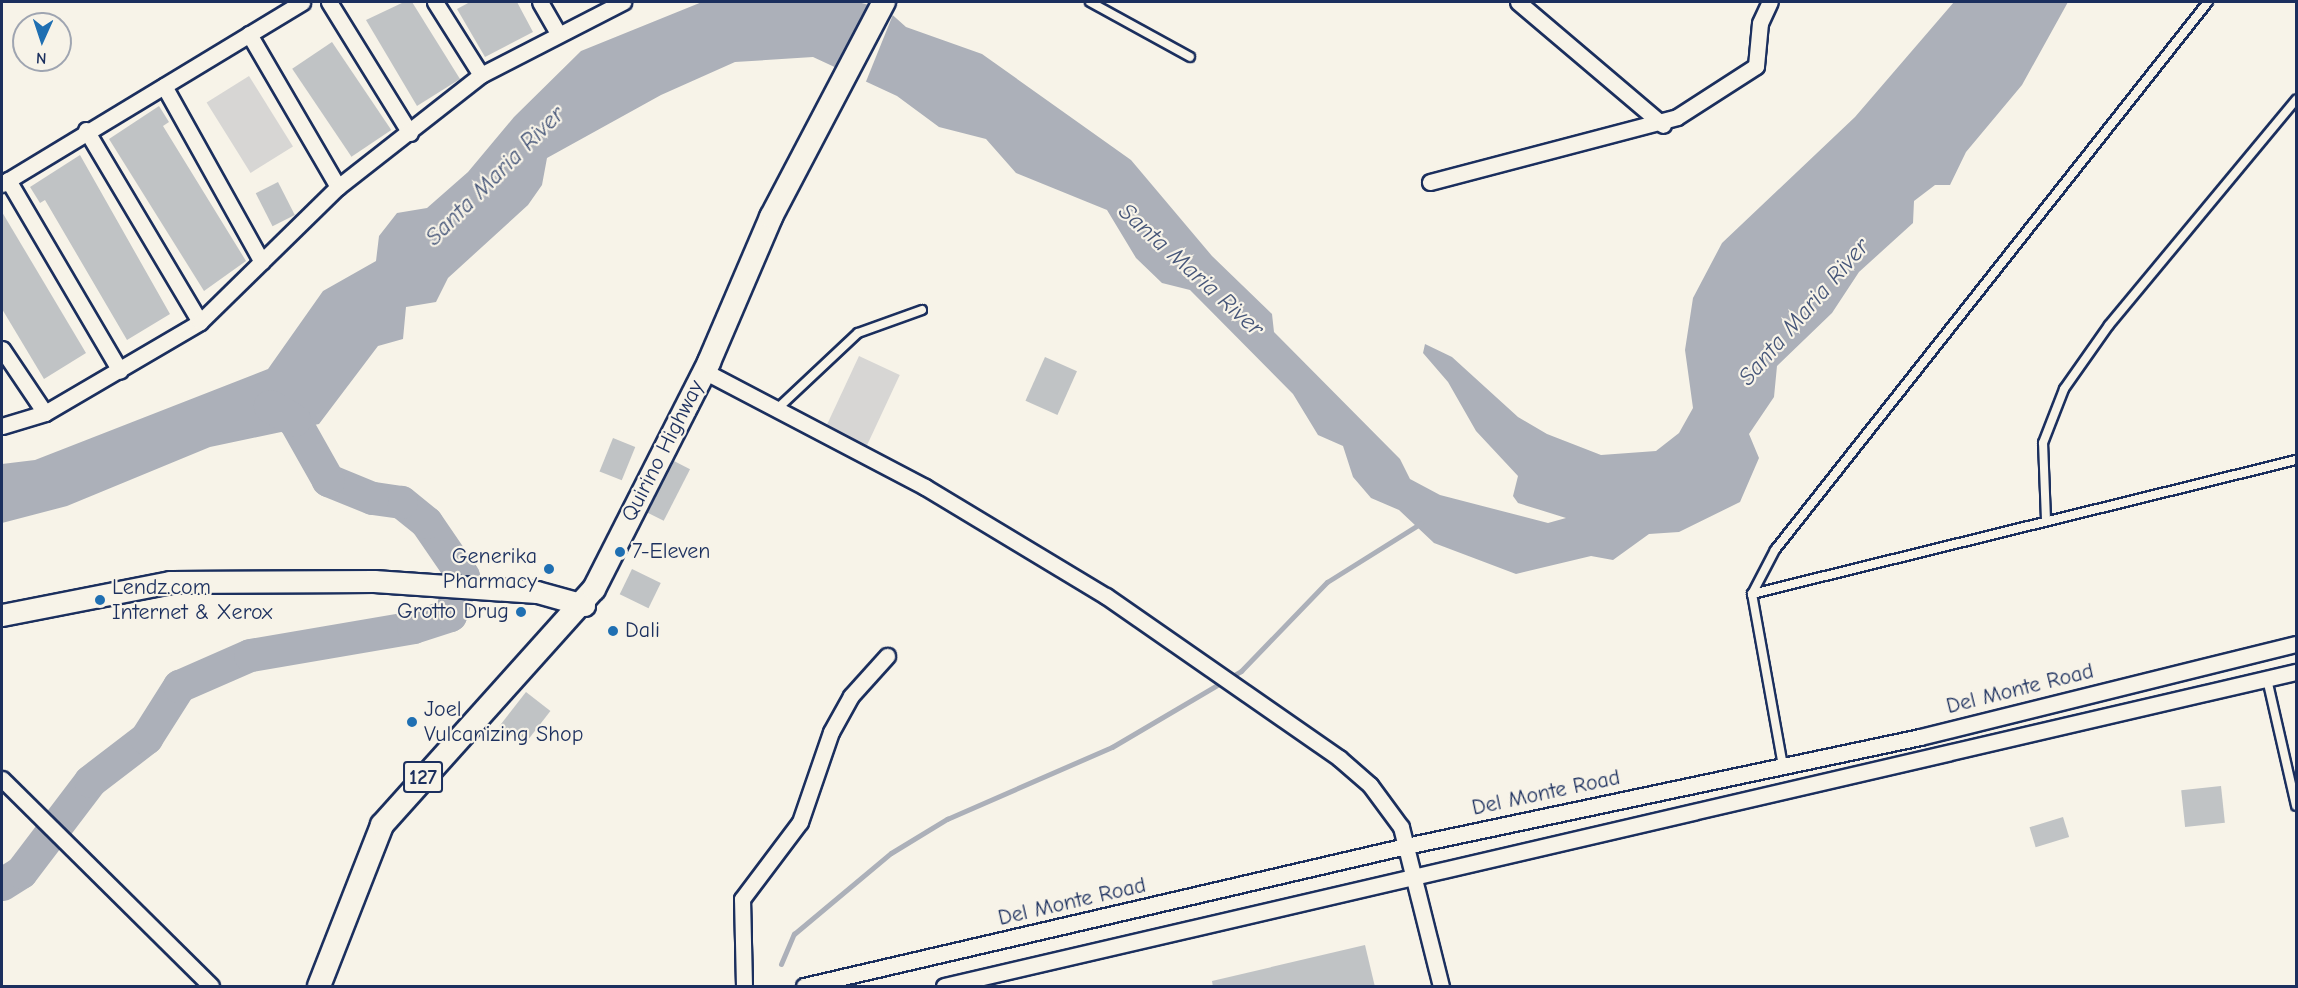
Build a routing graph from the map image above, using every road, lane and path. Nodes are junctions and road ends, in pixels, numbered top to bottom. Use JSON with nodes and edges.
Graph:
{"nodes":[{"id":1,"x":302,"y":2,"type":"edge"},
{"id":2,"x":329,"y":2,"type":"edge"},
{"id":3,"x":435,"y":2,"type":"edge"},
{"id":4,"x":540,"y":2,"type":"edge"},
{"id":5,"x":623,"y":2,"type":"edge"},
{"id":6,"x":884,"y":2,"type":"edge"},
{"id":7,"x":1090,"y":2,"type":"edge"},
{"id":8,"x":1518,"y":2,"type":"edge"},
{"id":9,"x":1770,"y":2,"type":"edge"},
{"id":10,"x":2208,"y":2,"type":"edge"},
{"id":11,"x":557,"y":32,"type":"junction"},
{"id":12,"x":249,"y":34,"type":"junction"},
{"id":13,"x":1190,"y":57,"type":"dead end"},
{"id":14,"x":481,"y":75,"type":"junction"},
{"id":15,"x":164,"y":86,"type":"junction"},
{"id":16,"x":2296,"y":100,"type":"edge"},
{"id":17,"x":1662,"y":125,"type":"junction"},
{"id":18,"x":86,"y":130,"type":"junction"},
{"id":19,"x":410,"y":133,"type":"junction"},
{"id":20,"x":5,"y":182,"type":"edge"},
{"id":21,"x":1430,"y":182,"type":"dead end"},
{"id":22,"x":338,"y":187,"type":"junction"},
{"id":23,"x":262,"y":262,"type":"junction"},
{"id":24,"x":922,"y":310,"type":"dead end"},
{"id":25,"x":200,"y":322,"type":"junction"},
{"id":26,"x":2,"y":349,"type":"edge"},
{"id":27,"x":120,"y":371,"type":"junction"},
{"id":28,"x":704,"y":371,"type":"junction"},
{"id":29,"x":774,"y":412,"type":"junction"},
{"id":30,"x":45,"y":413,"type":"junction"},
{"id":31,"x":2,"y":426,"type":"edge"},
{"id":32,"x":2296,"y":460,"type":"edge"},
{"id":33,"x":2046,"y":520,"type":"junction"},
{"id":34,"x":1752,"y":594,"type":"junction"},
{"id":35,"x":584,"y":605,"type":"junction"},
{"id":36,"x":2,"y":615,"type":"edge"},
{"id":37,"x":2296,"y":645,"type":"edge"},
{"id":38,"x":887,"y":656,"type":"dead end"},
{"id":39,"x":2296,"y":672,"type":"edge"},
{"id":40,"x":2267,"y":679,"type":"junction"},
{"id":41,"x":1783,"y":766,"type":"junction"},
{"id":42,"x":2,"y":780,"type":"edge"},
{"id":43,"x":1788,"y":792,"type":"junction"},
{"id":44,"x":2296,"y":806,"type":"edge"},
{"id":45,"x":1406,"y":846,"type":"junction"},
{"id":46,"x":1413,"y":875,"type":"junction"},
{"id":47,"x":211,"y":987,"type":"edge"},
{"id":48,"x":319,"y":987,"type":"edge"},
{"id":49,"x":744,"y":987,"type":"edge"},
{"id":50,"x":804,"y":987,"type":"edge"},
{"id":51,"x":944,"y":987,"type":"edge"},
{"id":52,"x":1441,"y":987,"type":"edge"}],
"edges":[{"from":1,"to":12,"type":"street"},
{"from":2,"to":19,"type":"street"},
{"from":3,"to":14,"type":"street"},
{"from":4,"to":11,"type":"street"},
{"from":5,"to":11,"type":"street"},
{"from":6,"to":28,"type":"main road","name":"Quirino Highway","number":"127"},
{"from":7,"to":13,"type":"lane"},
{"from":8,"to":17,"type":"street"},
{"from":9,"to":17,"type":"street"},
{"from":10,"to":34,"type":"lane"},
{"from":11,"to":14,"type":"street"},
{"from":12,"to":15,"type":"street"},
{"from":12,"to":22,"type":"street"},
{"from":14,"to":19,"type":"street"},
{"from":15,"to":18,"type":"street"},
{"from":15,"to":23,"type":"street"},
{"from":16,"to":33,"type":"lane"},
{"from":17,"to":21,"type":"street"},
{"from":18,"to":20,"type":"street"},
{"from":18,"to":25,"type":"street"},
{"from":19,"to":22,"type":"street"},
{"from":20,"to":27,"type":"street"},
{"from":22,"to":23,"type":"street"},
{"from":23,"to":25,"type":"street"},
{"from":24,"to":29,"type":"lane"},
{"from":25,"to":27,"type":"street"},
{"from":26,"to":30,"type":"street"},
{"from":27,"to":30,"type":"street"},
{"from":28,"to":29,"type":"street"},
{"from":28,"to":35,"type":"main road","name":"Quirino Highway","number":"127"},
{"from":29,"to":45,"type":"street"},
{"from":30,"to":31,"type":"street"},
{"from":32,"to":33,"type":"lane"},
{"from":33,"to":34,"type":"lane"},
{"from":34,"to":41,"type":"lane"},
{"from":35,"to":36,"type":"street"},
{"from":35,"to":48,"type":"main road","name":"Quirino Highway","number":"127"},
{"from":37,"to":41,"type":"street","name":"Del Monte Road"},
{"from":38,"to":49,"type":"street"},
{"from":39,"to":40,"type":"street","name":"Del Monte Road"},
{"from":40,"to":43,"type":"street","name":"Del Monte Road"},
{"from":40,"to":44,"type":"lane"},
{"from":41,"to":43,"type":"street"},
{"from":41,"to":45,"type":"street","name":"Del Monte Road"},
{"from":42,"to":47,"type":"street"},
{"from":43,"to":46,"type":"street","name":"Del Monte Road"},
{"from":45,"to":46,"type":"street"},
{"from":45,"to":50,"type":"street","name":"Del Monte Road"},
{"from":46,"to":51,"type":"street","name":"Del Monte Road"},
{"from":46,"to":52,"type":"street"}]}
